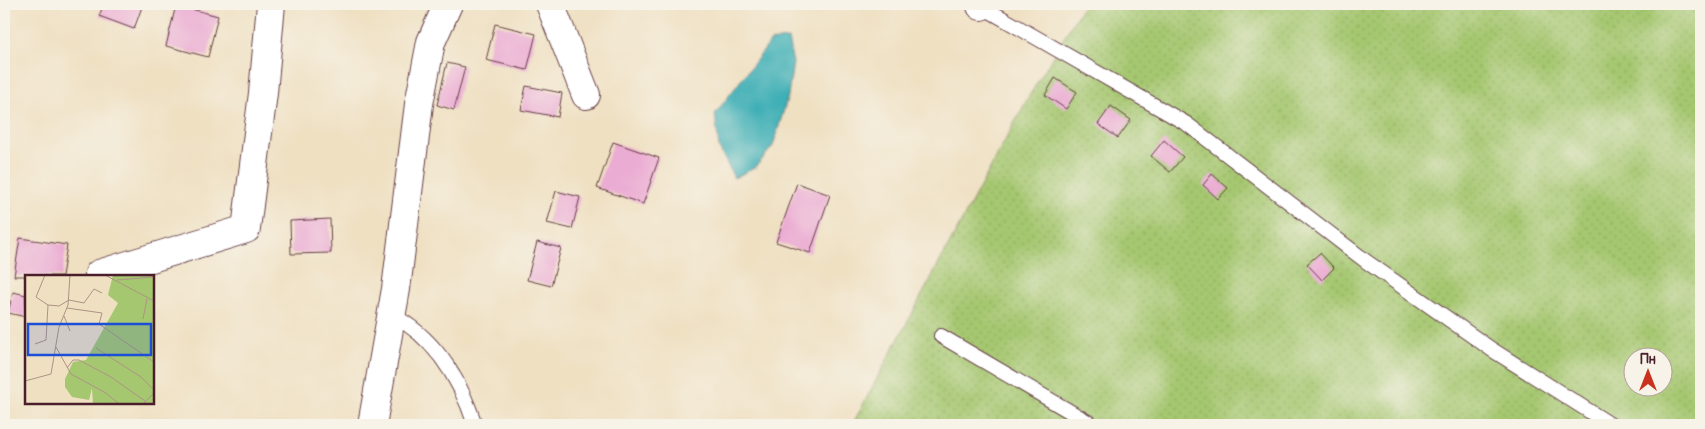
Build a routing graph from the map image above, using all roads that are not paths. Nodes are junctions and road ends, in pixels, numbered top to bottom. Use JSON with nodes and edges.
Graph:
{"nodes":[{"id":1,"x":271,"y":4,"type":"edge"},
{"id":2,"x":448,"y":4,"type":"edge"},
{"id":3,"x":550,"y":4,"type":"edge"},
{"id":4,"x":981,"y":5,"type":"edge"},
{"id":5,"x":586,"y":95,"type":"dead end"},
{"id":6,"x":99,"y":274,"type":"dead end"},
{"id":7,"x":392,"y":315,"type":"junction"},
{"id":8,"x":941,"y":336,"type":"dead end"},
{"id":9,"x":372,"y":425,"type":"edge"},
{"id":10,"x":475,"y":425,"type":"edge"},
{"id":11,"x":1093,"y":425,"type":"edge"},
{"id":12,"x":1610,"y":425,"type":"edge"}],
"edges":[{"from":1,"to":6,"type":"street"},
{"from":2,"to":7,"type":"street"},
{"from":3,"to":5,"type":"street"},
{"from":4,"to":12,"type":"lane"},
{"from":7,"to":9,"type":"street"},
{"from":7,"to":10,"type":"lane"},
{"from":8,"to":11,"type":"lane"}]}
